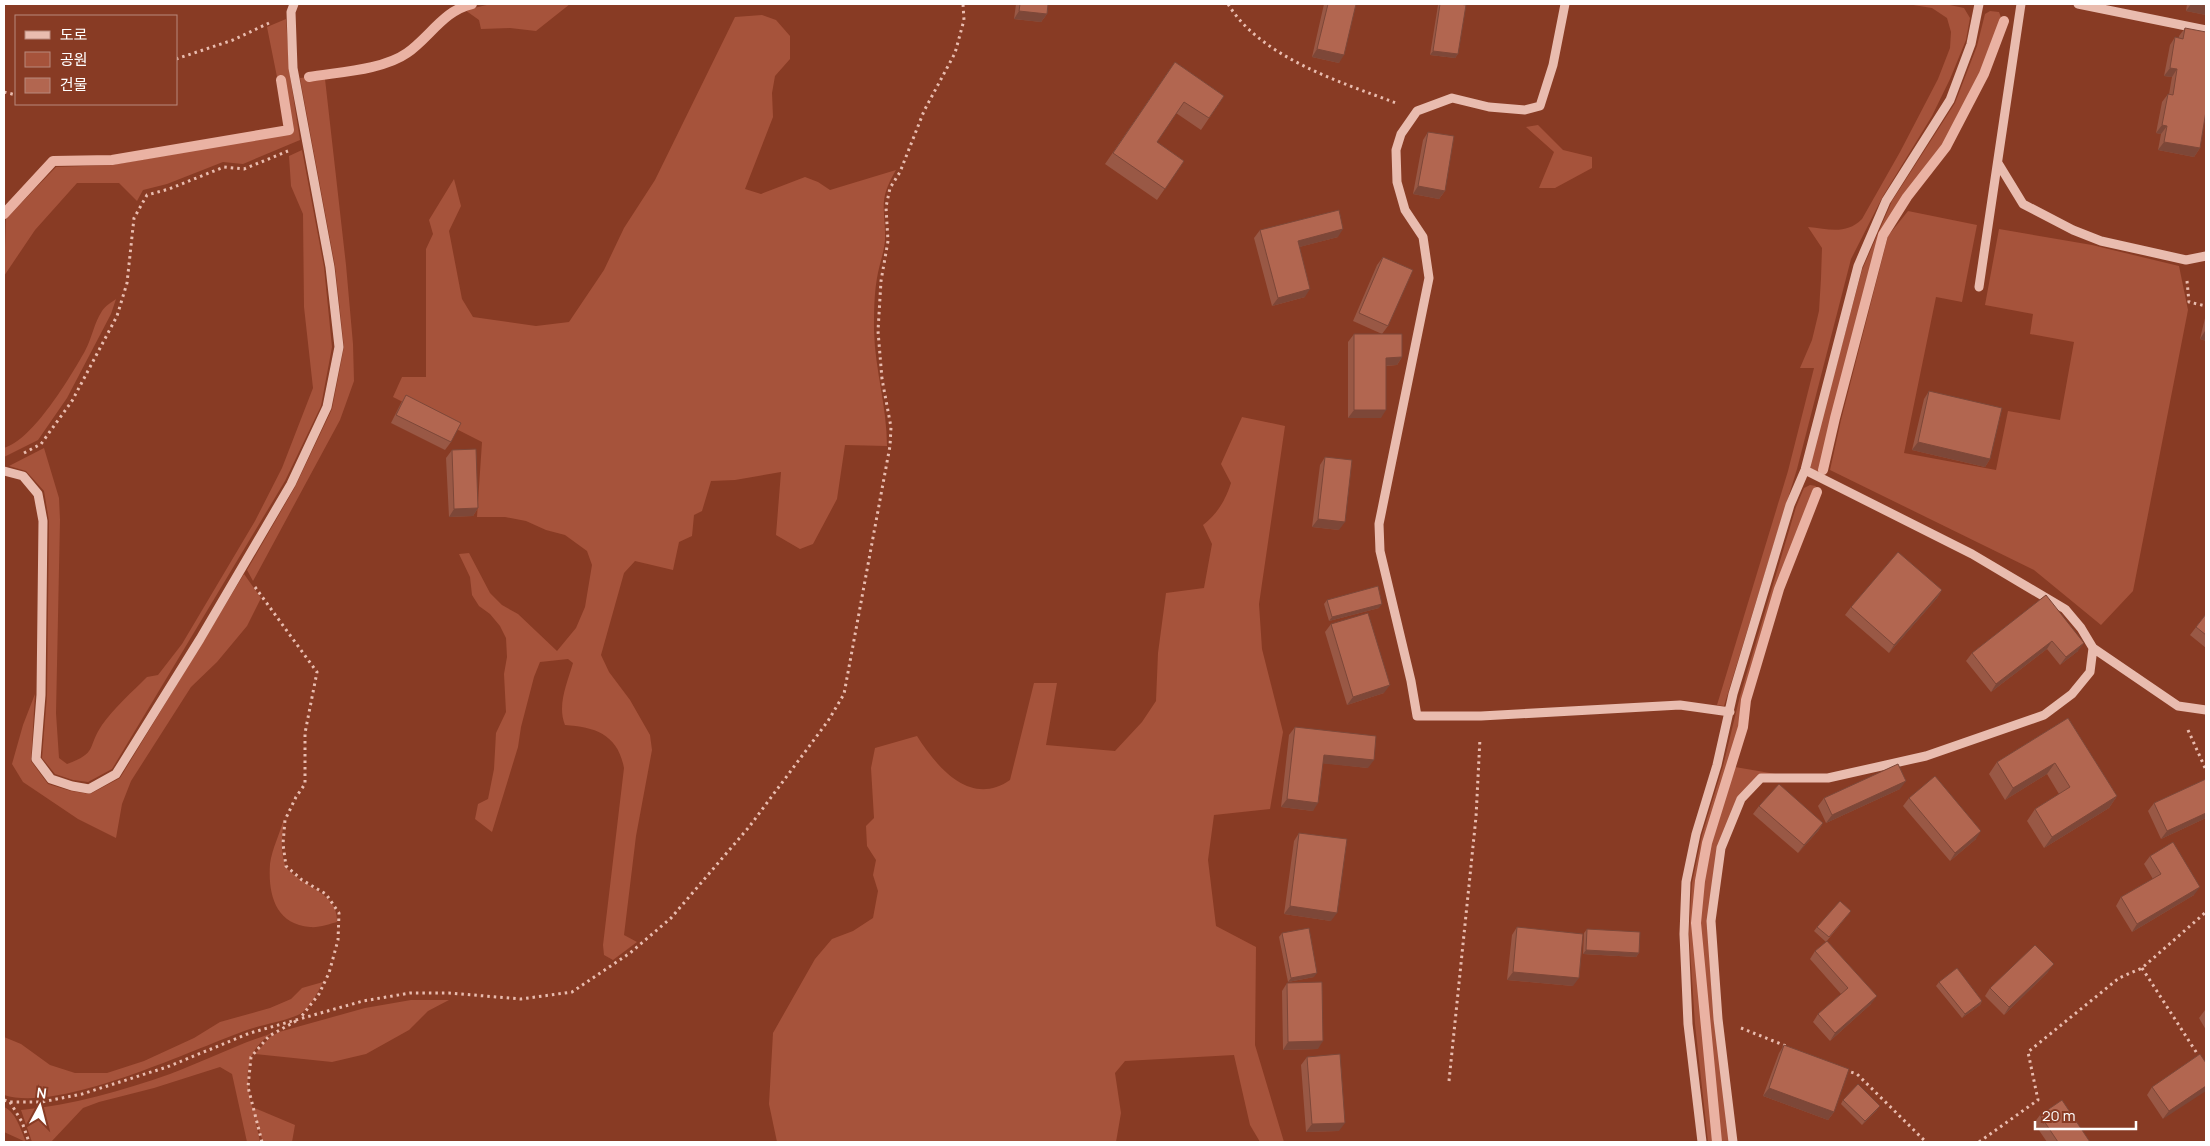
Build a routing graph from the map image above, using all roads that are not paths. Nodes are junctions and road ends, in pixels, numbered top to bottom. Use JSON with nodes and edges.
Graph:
{"nodes":[{"id":1,"x":1565,"y":4,"type":"edge"},
{"id":2,"x":1979,"y":4,"type":"edge"},
{"id":3,"x":2017,"y":4,"type":"edge"},
{"id":4,"x":2021,"y":4,"type":"edge"},
{"id":5,"x":2078,"y":4,"type":"edge"},
{"id":6,"x":2101,"y":7,"type":"edge"},
{"id":7,"x":292,"y":8,"type":"edge"},
{"id":8,"x":2206,"y":30,"type":"edge"},
{"id":9,"x":1998,"y":163,"type":"junction"},
{"id":10,"x":2206,"y":256,"type":"edge"},
{"id":11,"x":1979,"y":288,"type":"dead end"},
{"id":12,"x":1805,"y":470,"type":"junction"},
{"id":13,"x":4,"y":471,"type":"edge"},
{"id":14,"x":2093,"y":648,"type":"junction"},
{"id":15,"x":2206,"y":710,"type":"edge"},
{"id":16,"x":1730,"y":712,"type":"junction"},
{"id":17,"x":1702,"y":1142,"type":"edge"},
{"id":18,"x":1733,"y":1142,"type":"edge"}],
"edges":[{"from":1,"to":16,"type":"street"},
{"from":2,"to":12,"type":"street"},
{"from":3,"to":4,"type":"street"},
{"from":4,"to":9,"type":"street"},
{"from":5,"to":6,"type":"street"},
{"from":6,"to":8,"type":"street"},
{"from":7,"to":13,"type":"street"},
{"from":9,"to":10,"type":"street"},
{"from":9,"to":11,"type":"street"},
{"from":12,"to":14,"type":"street"},
{"from":12,"to":16,"type":"street"},
{"from":14,"to":15,"type":"street"},
{"from":14,"to":18,"type":"street"},
{"from":16,"to":17,"type":"street"}]}
